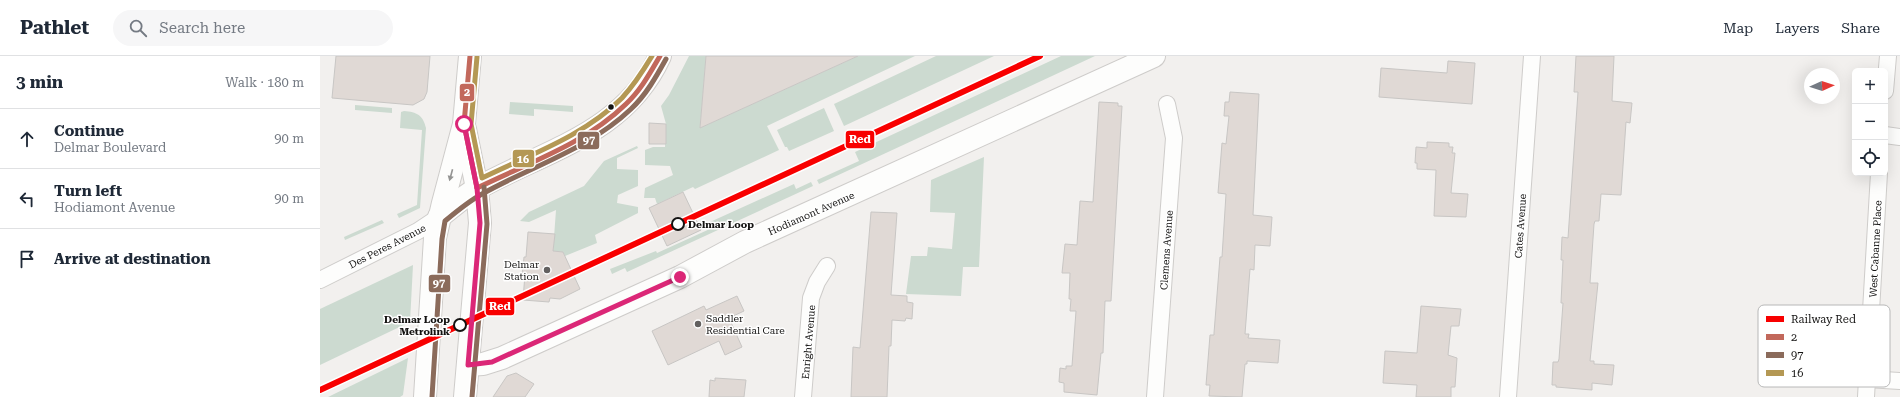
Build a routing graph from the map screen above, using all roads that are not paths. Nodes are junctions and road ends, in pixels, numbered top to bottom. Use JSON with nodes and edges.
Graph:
{"nodes":[{"id":1,"x":470,"y":56,"type":"edge"},
{"id":2,"x":660,"y":56,"type":"edge"},
{"id":3,"x":1154,"y":56,"type":"edge"},
{"id":4,"x":1532,"y":56,"type":"edge"},
{"id":5,"x":1888,"y":56,"type":"edge"},
{"id":6,"x":1887,"y":68,"type":"edge"},
{"id":7,"x":1167,"y":104,"type":"dead end"},
{"id":8,"x":464,"y":124,"type":"junction"},
{"id":9,"x":1888,"y":135,"type":"edge"},
{"id":10,"x":1900,"y":137,"type":"edge"},
{"id":11,"x":1879,"y":176,"type":"edge"},
{"id":12,"x":477,"y":188,"type":"junction"},
{"id":13,"x":439,"y":217,"type":"junction"},
{"id":14,"x":827,"y":266,"type":"dead end"},
{"id":15,"x":320,"y":280,"type":"edge"},
{"id":16,"x":1871,"y":305,"type":"edge"},
{"id":17,"x":468,"y":365,"type":"junction"},
{"id":18,"x":1890,"y":380,"type":"edge"},
{"id":19,"x":1900,"y":381,"type":"edge"},
{"id":20,"x":1867,"y":387,"type":"edge"},
{"id":21,"x":425,"y":397,"type":"edge"},
{"id":22,"x":465,"y":397,"type":"edge"},
{"id":23,"x":803,"y":397,"type":"edge"},
{"id":24,"x":1155,"y":397,"type":"edge"},
{"id":25,"x":1508,"y":397,"type":"edge"},
{"id":26,"x":1866,"y":397,"type":"edge"}],
"edges":[{"from":1,"to":8,"type":"street"},
{"from":2,"to":12,"type":"street","name":"Des Peres Avenue"},
{"from":3,"to":17,"type":"street","name":"Hodiamont Avenue"},
{"from":4,"to":25,"type":"street","name":"Cates Avenue"},
{"from":5,"to":6,"type":"street"},
{"from":7,"to":24,"type":"street","name":"Clemens Avenue"},
{"from":8,"to":12,"type":"street"},
{"from":8,"to":13,"type":"street","one_way":true},
{"from":9,"to":10,"type":"street"},
{"from":11,"to":16,"type":"street","name":"West Cabanne Place"},
{"from":12,"to":13,"type":"street","name":"Des Peres Avenue"},
{"from":12,"to":17,"type":"street"},
{"from":13,"to":15,"type":"street","name":"Des Peres Avenue"},
{"from":13,"to":21,"type":"street"},
{"from":14,"to":23,"type":"street","name":"Enright Avenue"},
{"from":17,"to":22,"type":"street"},
{"from":18,"to":19,"type":"street"},
{"from":20,"to":26,"type":"street","name":"West Cabanne Place"}]}
